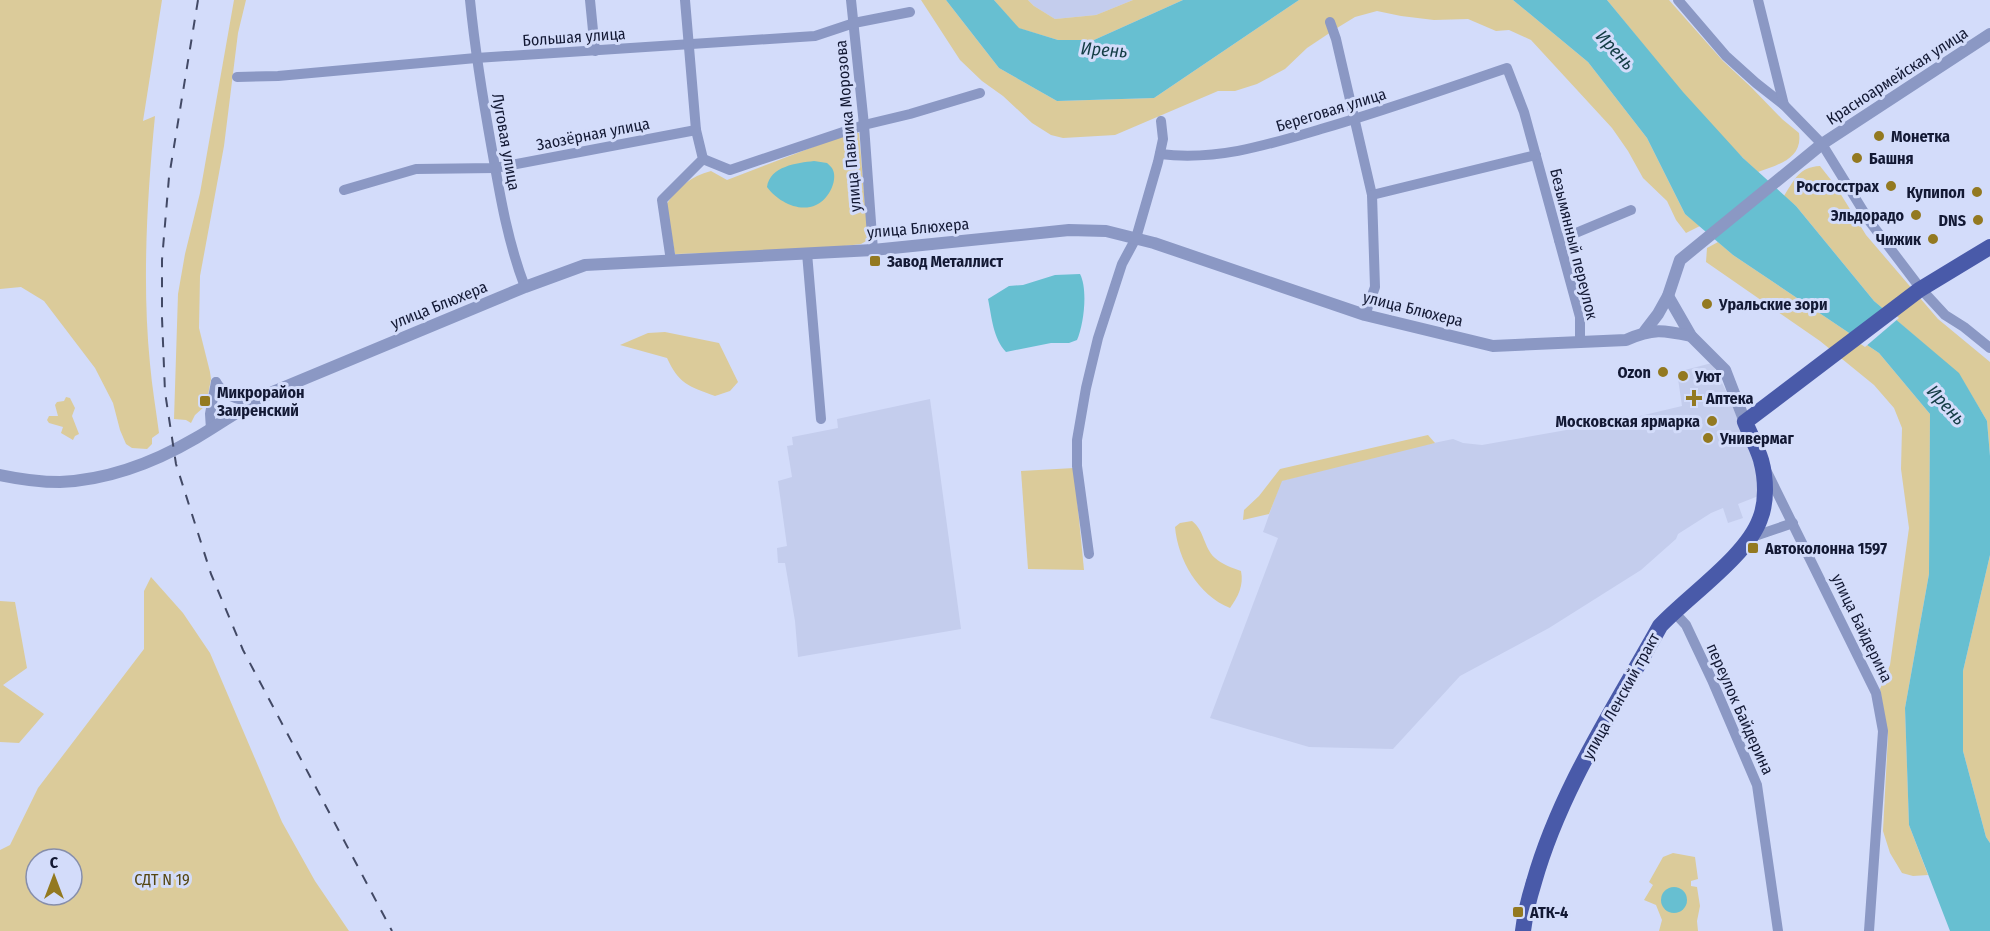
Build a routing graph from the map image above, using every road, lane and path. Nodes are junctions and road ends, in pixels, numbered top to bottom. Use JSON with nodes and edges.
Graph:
{"nodes":[{"id":1,"x":470,"y":0,"type":"edge"},
{"id":2,"x":590,"y":0,"type":"edge"},
{"id":3,"x":685,"y":0,"type":"edge"},
{"id":4,"x":851,"y":0,"type":"edge"},
{"id":5,"x":1678,"y":0,"type":"edge"},
{"id":6,"x":1758,"y":0,"type":"edge"},
{"id":7,"x":910,"y":12,"type":"dead end"},
{"id":8,"x":1330,"y":22,"type":"dead end"},
{"id":9,"x":854,"y":23,"type":"junction"},
{"id":10,"x":1990,"y":34,"type":"edge"},
{"id":11,"x":689,"y":44,"type":"junction"},
{"id":12,"x":595,"y":51,"type":"junction"},
{"id":13,"x":476,"y":58,"type":"junction"},
{"id":14,"x":1507,"y":68,"type":"joint"},
{"id":15,"x":237,"y":77,"type":"dead end"},
{"id":16,"x":980,"y":93,"type":"dead end"},
{"id":17,"x":1785,"y":105,"type":"junction"},
{"id":18,"x":1354,"y":120,"type":"junction"},
{"id":19,"x":1161,"y":122,"type":"dead end"},
{"id":20,"x":864,"y":125,"type":"junction"},
{"id":21,"x":696,"y":130,"type":"junction"},
{"id":22,"x":1822,"y":144,"type":"junction"},
{"id":23,"x":1160,"y":154,"type":"junction"},
{"id":24,"x":1536,"y":155,"type":"junction"},
{"id":25,"x":703,"y":159,"type":"junction"},
{"id":26,"x":495,"y":168,"type":"junction"},
{"id":27,"x":344,"y":190,"type":"dead end"},
{"id":28,"x":1372,"y":195,"type":"junction"},
{"id":29,"x":1631,"y":210,"type":"dead end"},
{"id":30,"x":1136,"y":238,"type":"junction"},
{"id":31,"x":1559,"y":240,"type":"junction"},
{"id":32,"x":1990,"y":247,"type":"edge"},
{"id":33,"x":873,"y":250,"type":"junction"},
{"id":34,"x":807,"y":253,"type":"junction"},
{"id":35,"x":671,"y":261,"type":"junction"},
{"id":36,"x":525,"y":287,"type":"junction"},
{"id":37,"x":1920,"y":290,"type":"junction"},
{"id":38,"x":1668,"y":296,"type":"junction"},
{"id":39,"x":1365,"y":315,"type":"junction"},
{"id":40,"x":1645,"y":331,"type":"junction"},
{"id":41,"x":1691,"y":336,"type":"junction"},
{"id":42,"x":1580,"y":341,"type":"junction"},
{"id":43,"x":1990,"y":348,"type":"edge"},
{"id":44,"x":254,"y":402,"type":"junction"},
{"id":45,"x":821,"y":419,"type":"dead end"},
{"id":46,"x":1745,"y":422,"type":"junction"},
{"id":47,"x":211,"y":429,"type":"junction"},
{"id":48,"x":1761,"y":459,"type":"junction"},
{"id":49,"x":0,"y":475,"type":"edge"},
{"id":50,"x":1792,"y":524,"type":"junction"},
{"id":51,"x":1749,"y":538,"type":"junction"},
{"id":52,"x":1089,"y":554,"type":"dead end"},
{"id":53,"x":1674,"y":612,"type":"junction"},
{"id":54,"x":1523,"y":931,"type":"edge"},
{"id":55,"x":1778,"y":931,"type":"edge"},
{"id":56,"x":1869,"y":931,"type":"edge"}],
"edges":[{"from":1,"to":13,"type":"street","name":"Луговая улица"},
{"from":2,"to":12,"type":"street"},
{"from":3,"to":11,"type":"street"},
{"from":4,"to":9,"type":"street","name":"улица Павлика Морозова"},
{"from":5,"to":17,"type":"street"},
{"from":6,"to":17,"type":"street"},
{"from":7,"to":9,"type":"street","name":"Большая улица"},
{"from":8,"to":18,"type":"street"},
{"from":9,"to":11,"type":"street","name":"Большая улица"},
{"from":9,"to":20,"type":"street","name":"улица Павлика Морозова"},
{"from":10,"to":22,"type":"street","name":"Красноармейская улица"},
{"from":11,"to":12,"type":"street","name":"Большая улица"},
{"from":11,"to":21,"type":"street"},
{"from":12,"to":13,"type":"street","name":"Большая улица"},
{"from":13,"to":15,"type":"street","name":"Большая улица"},
{"from":13,"to":26,"type":"street","name":"Луговая улица"},
{"from":14,"to":18,"type":"street","name":"Береговая улица"},
{"from":14,"to":24,"type":"street","name":"Безымянный переулок"},
{"from":16,"to":20,"type":"street"},
{"from":17,"to":22,"type":"street"},
{"from":18,"to":23,"type":"street","name":"Береговая улица"},
{"from":18,"to":28,"type":"street"},
{"from":19,"to":23,"type":"street"},
{"from":20,"to":25,"type":"street"},
{"from":20,"to":33,"type":"street","name":"улица Павлика Морозова"},
{"from":21,"to":25,"type":"street"},
{"from":21,"to":26,"type":"street","name":"Заозёрная улица"},
{"from":22,"to":37,"type":"street"},
{"from":22,"to":38,"type":"street"},
{"from":23,"to":30,"type":"street"},
{"from":24,"to":28,"type":"street","name":"Безымянный переулок"},
{"from":24,"to":31,"type":"street","name":"Безымянный переулок"},
{"from":25,"to":35,"type":"street"},
{"from":26,"to":27,"type":"street","name":"Заозёрная улица"},
{"from":26,"to":36,"type":"street","name":"Луговая улица"},
{"from":28,"to":39,"type":"street"},
{"from":29,"to":31,"type":"street"},
{"from":30,"to":33,"type":"street","name":"улица Блюхера"},
{"from":30,"to":39,"type":"street","name":"улица Блюхера"},
{"from":30,"to":52,"type":"street"},
{"from":31,"to":42,"type":"street","name":"Безымянный переулок"},
{"from":32,"to":37,"type":"main road"},
{"from":33,"to":34,"type":"street","name":"улица Блюхера"},
{"from":34,"to":35,"type":"street","name":"улица Блюхера"},
{"from":34,"to":45,"type":"street"},
{"from":35,"to":36,"type":"street","name":"улица Блюхера"},
{"from":36,"to":44,"type":"street","name":"улица Блюхера"},
{"from":37,"to":43,"type":"street"},
{"from":37,"to":46,"type":"main road"},
{"from":38,"to":40,"type":"street"},
{"from":38,"to":41,"type":"street"},
{"from":39,"to":42,"type":"street","name":"улица Блюхера"},
{"from":40,"to":41,"type":"street","name":"улица Блюхера"},
{"from":40,"to":42,"type":"street","name":"улица Блюхера"},
{"from":41,"to":46,"type":"street"},
{"from":44,"to":47,"type":"street","name":"улица Блюхера"},
{"from":44,"to":47,"type":"street"},
{"from":46,"to":48,"type":"main road","name":"улица Ленский тракт"},
{"from":47,"to":49,"type":"street","name":"улица Блюхера"},
{"from":48,"to":50,"type":"street","name":"улица Байдерина"},
{"from":48,"to":51,"type":"main road","name":"улица Ленский тракт"},
{"from":50,"to":51,"type":"street"},
{"from":50,"to":56,"type":"street","name":"улица Байдерина"},
{"from":51,"to":53,"type":"main road","name":"улица Ленский тракт"},
{"from":53,"to":54,"type":"main road","name":"улица Ленский тракт"},
{"from":53,"to":55,"type":"street","name":"переулок Байдерина"}]}
